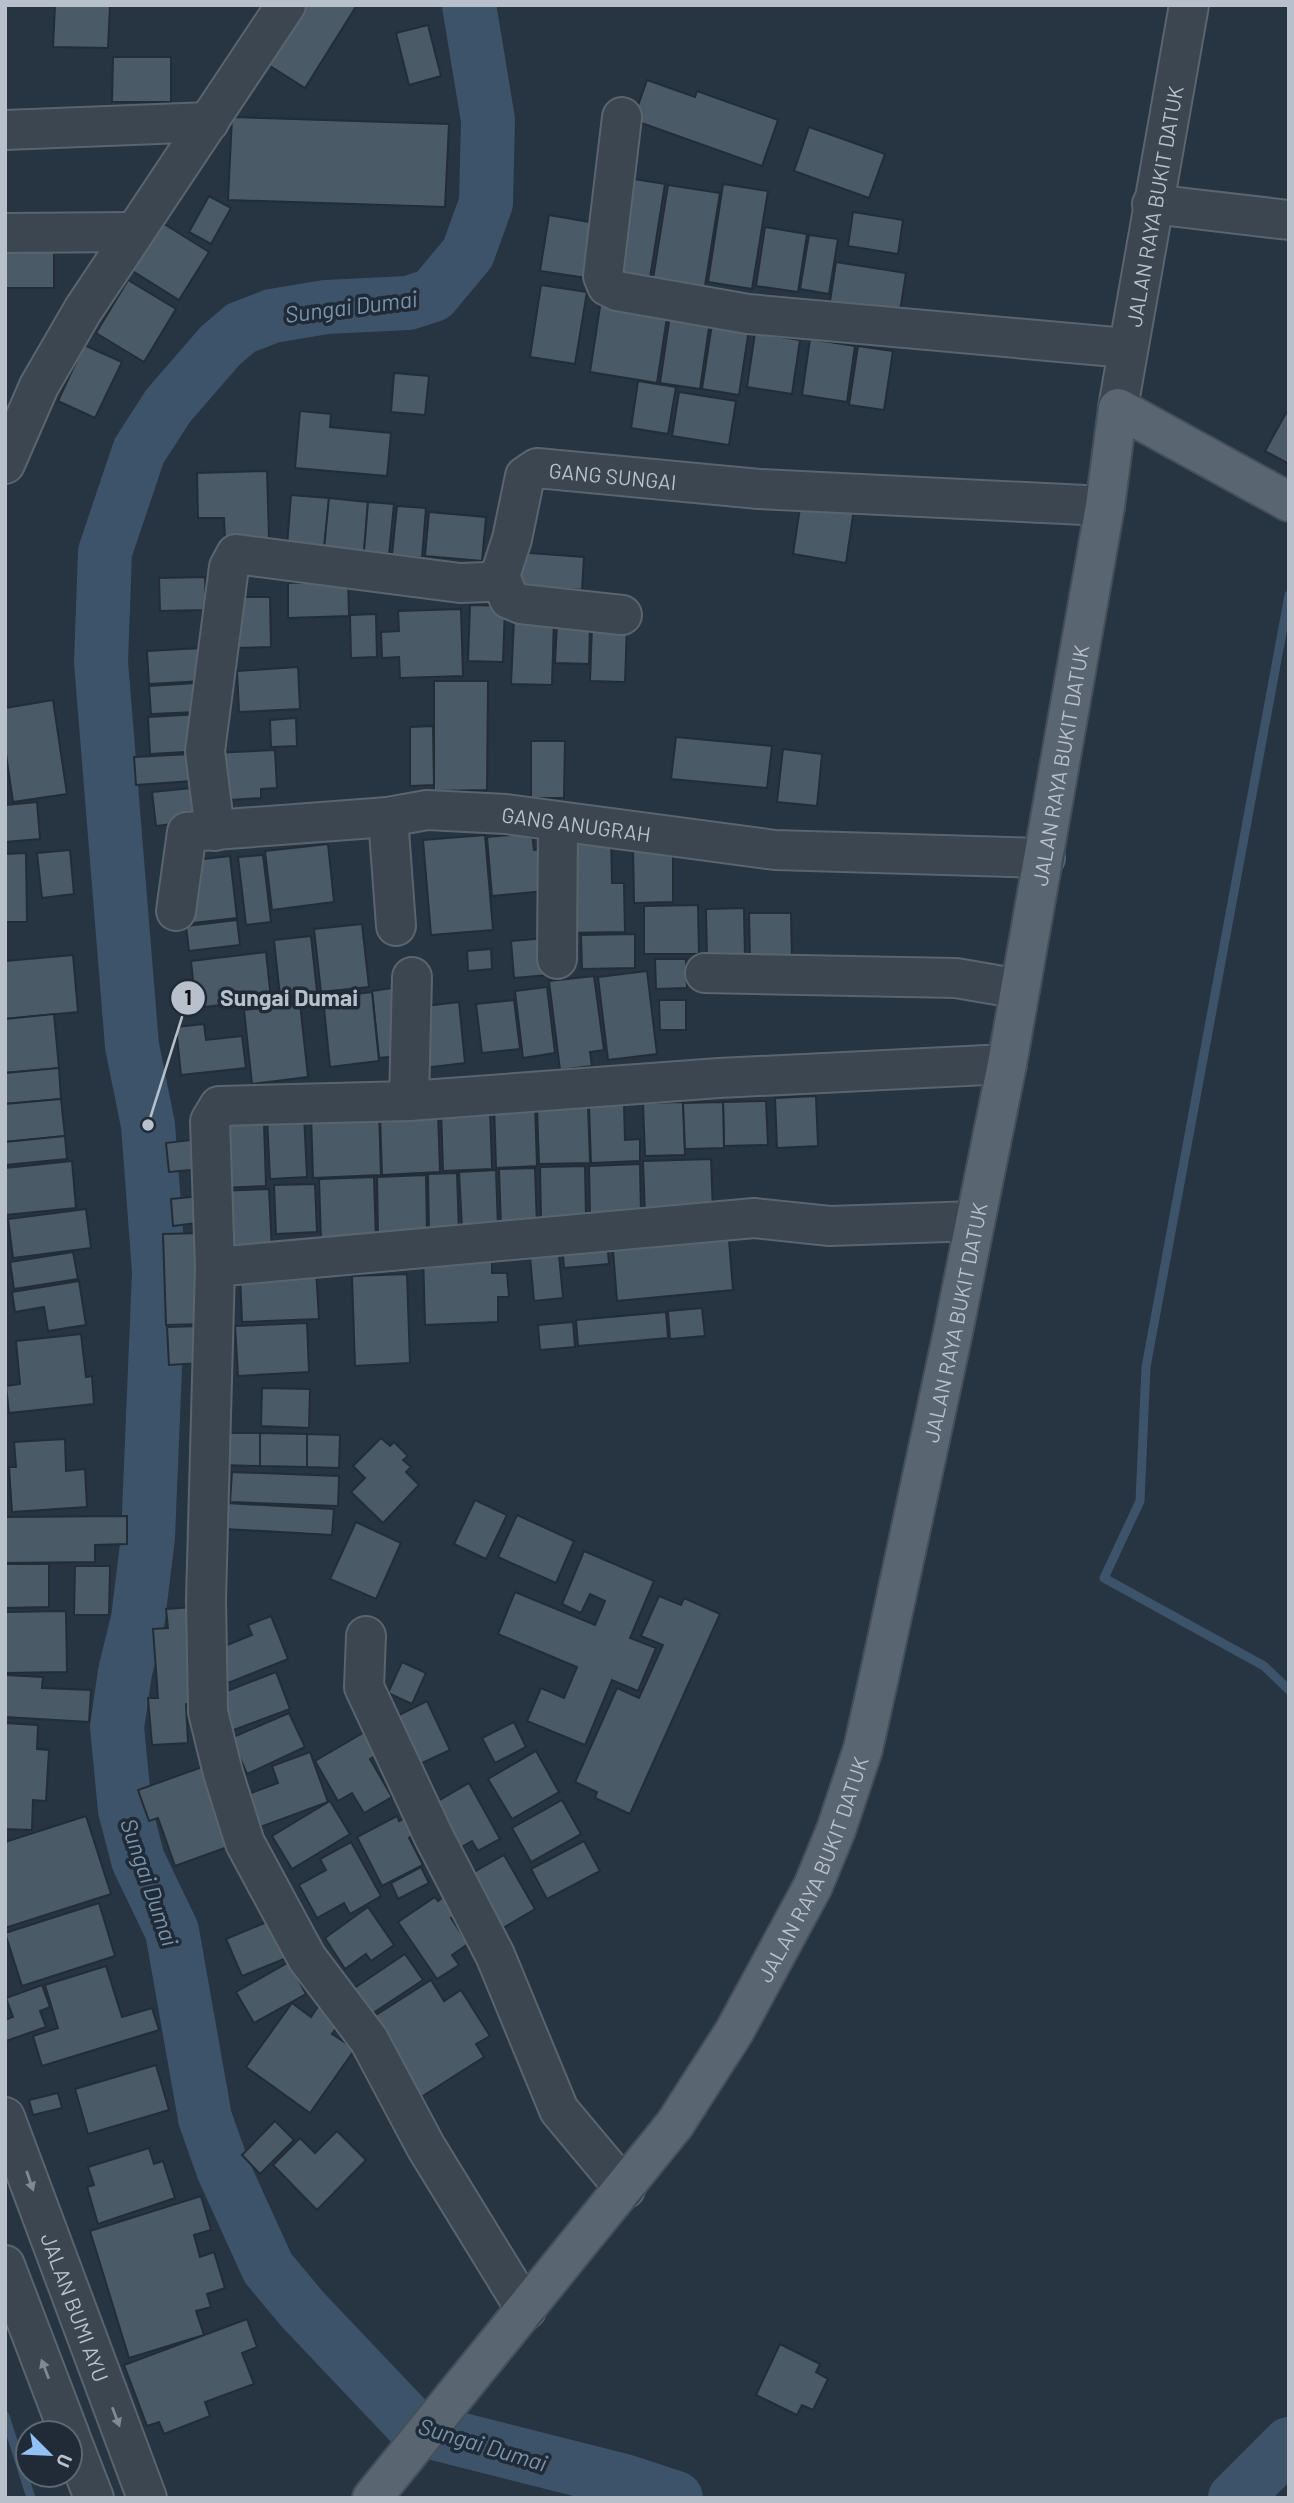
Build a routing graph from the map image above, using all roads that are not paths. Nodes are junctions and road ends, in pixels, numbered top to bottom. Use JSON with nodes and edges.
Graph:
{"nodes":[{"id":1,"x":286,"y":5,"type":"edge"},
{"id":2,"x":1189,"y":5,"type":"edge"},
{"id":3,"x":622,"y":117,"type":"dead end"},
{"id":4,"x":209,"y":122,"type":"junction"},
{"id":5,"x":5,"y":130,"type":"edge"},
{"id":6,"x":1152,"y":204,"type":"junction"},
{"id":7,"x":1289,"y":220,"type":"edge"},
{"id":8,"x":133,"y":232,"type":"junction"},
{"id":9,"x":5,"y":233,"type":"edge"},
{"id":10,"x":1126,"y":348,"type":"junction"},
{"id":11,"x":1118,"y":408,"type":"junction"},
{"id":12,"x":6,"y":459,"type":"edge"},
{"id":13,"x":1289,"y":502,"type":"edge"},
{"id":14,"x":1105,"y":506,"type":"junction"},
{"id":15,"x":500,"y":576,"type":"junction"},
{"id":16,"x":622,"y":615,"type":"dead end"},
{"id":17,"x":388,"y":817,"type":"junction"},
{"id":18,"x":558,"y":821,"type":"junction"},
{"id":19,"x":215,"y":831,"type":"junction"},
{"id":20,"x":1045,"y":858,"type":"junction"},
{"id":21,"x":176,"y":911,"type":"dead end"},
{"id":22,"x":396,"y":926,"type":"dead end"},
{"id":23,"x":557,"y":958,"type":"dead end"},
{"id":24,"x":705,"y":973,"type":"dead end"},
{"id":25,"x":412,"y":976,"type":"dead end"},
{"id":26,"x":1020,"y":989,"type":"junction"},
{"id":27,"x":1007,"y":1064,"type":"junction"},
{"id":28,"x":409,"y":1101,"type":"junction"},
{"id":29,"x":975,"y":1221,"type":"junction"},
{"id":30,"x":215,"y":1267,"type":"junction"},
{"id":31,"x":366,"y":1636,"type":"dead end"},
{"id":32,"x":5,"y":2117,"type":"edge"},
{"id":33,"x":625,"y":2189,"type":"junction"},
{"id":34,"x":5,"y":2265,"type":"edge"},
{"id":35,"x":526,"y":2310,"type":"junction"},
{"id":36,"x":63,"y":2419,"type":"edge"},
{"id":37,"x":84,"y":2472,"type":"edge"},
{"id":38,"x":94,"y":2498,"type":"edge"},
{"id":39,"x":146,"y":2498,"type":"edge"},
{"id":40,"x":372,"y":2498,"type":"edge"}],
"edges":[{"from":1,"to":4,"type":"street"},
{"from":2,"to":6,"type":"street","name":"JALAN RAYA BUKIT DATUK"},
{"from":3,"to":10,"type":"street"},
{"from":4,"to":5,"type":"street"},
{"from":4,"to":8,"type":"street"},
{"from":6,"to":7,"type":"street"},
{"from":6,"to":10,"type":"street","name":"JALAN RAYA BUKIT DATUK"},
{"from":8,"to":9,"type":"street"},
{"from":8,"to":12,"type":"street"},
{"from":10,"to":11,"type":"street","name":"JALAN RAYA BUKIT DATUK"},
{"from":11,"to":13,"type":"main road"},
{"from":11,"to":14,"type":"main road","name":"JALAN RAYA BUKIT DATUK"},
{"from":14,"to":15,"type":"street","name":"GANG SUNGAI"},
{"from":14,"to":20,"type":"main road","name":"JALAN RAYA BUKIT DATUK"},
{"from":15,"to":16,"type":"street"},
{"from":15,"to":19,"type":"street"},
{"from":17,"to":18,"type":"street","name":"GANG ANUGRAH"},
{"from":17,"to":19,"type":"street","name":"GANG ANUGRAH"},
{"from":17,"to":22,"type":"street"},
{"from":18,"to":20,"type":"street","name":"GANG ANUGRAH"},
{"from":18,"to":23,"type":"street"},
{"from":19,"to":21,"type":"street","name":"GANG ANUGRAH"},
{"from":20,"to":26,"type":"main road","name":"JALAN RAYA BUKIT DATUK"},
{"from":24,"to":26,"type":"street"},
{"from":25,"to":28,"type":"street"},
{"from":26,"to":27,"type":"main road","name":"JALAN RAYA BUKIT DATUK"},
{"from":27,"to":28,"type":"street"},
{"from":27,"to":29,"type":"main road","name":"JALAN RAYA BUKIT DATUK"},
{"from":28,"to":30,"type":"street"},
{"from":29,"to":30,"type":"street"},
{"from":29,"to":33,"type":"main road","name":"JALAN RAYA BUKIT DATUK"},
{"from":30,"to":35,"type":"street"},
{"from":31,"to":33,"type":"street"},
{"from":32,"to":39,"type":"street","name":"JALAN BUMI AYU","one_way":true},
{"from":33,"to":35,"type":"main road","name":"JALAN RAYA BUKIT DATUK"},
{"from":36,"to":34,"type":"street","one_way":true},
{"from":35,"to":40,"type":"main road","name":"JALAN RAYA BUKIT DATUK"},
{"from":37,"to":38,"type":"street"}]}
